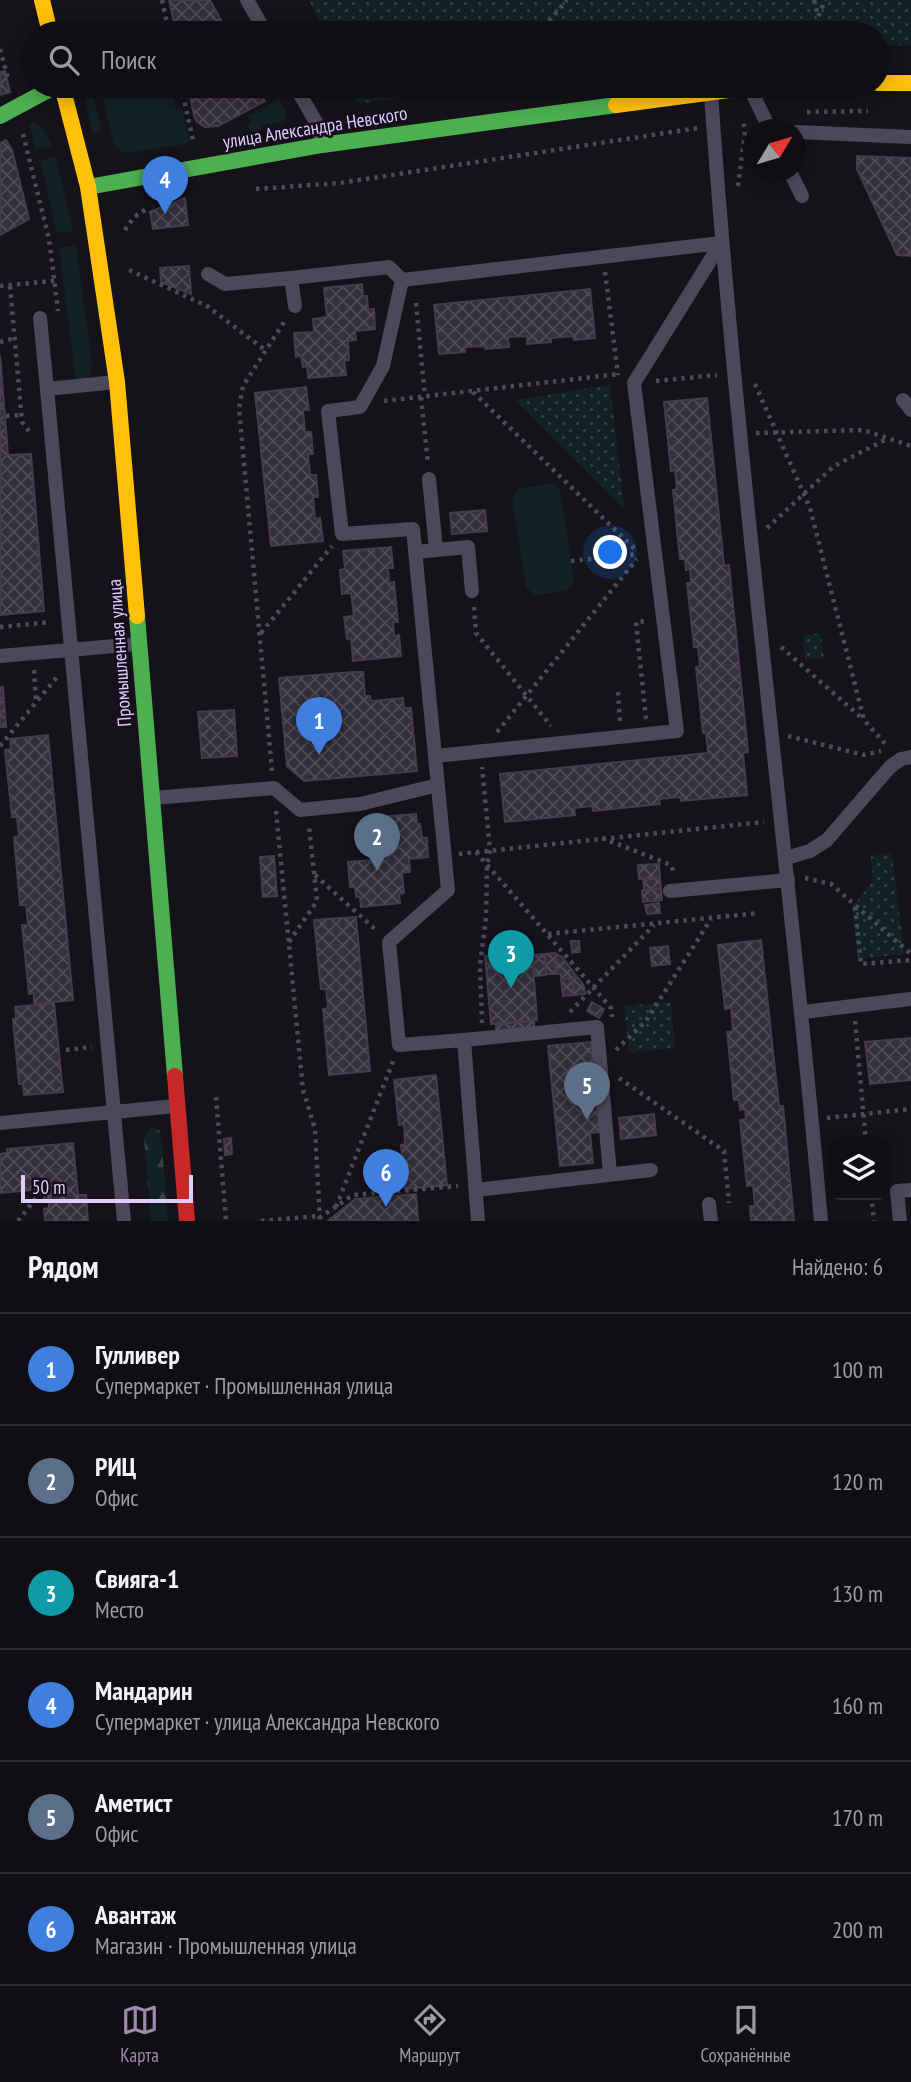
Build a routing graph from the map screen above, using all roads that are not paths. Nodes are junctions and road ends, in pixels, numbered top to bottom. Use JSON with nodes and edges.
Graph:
{"nodes":[{"id":1,"x":42,"y":0,"type":"edge"},
{"id":2,"x":247,"y":0,"type":"edge"},
{"id":3,"x":47,"y":21,"type":"edge"},
{"id":4,"x":259,"y":21,"type":"edge"},
{"id":5,"x":890,"y":83,"type":"edge"},
{"id":6,"x":911,"y":83,"type":"edge"},
{"id":7,"x":34,"y":98,"type":"edge"},
{"id":8,"x":65,"y":98,"type":"edge"},
{"id":9,"x":302,"y":98,"type":"edge"},
{"id":10,"x":667,"y":98,"type":"edge"},
{"id":11,"x":711,"y":98,"type":"edge"},
{"id":12,"x":758,"y":98,"type":"edge"},
{"id":13,"x":0,"y":117,"type":"edge"},
{"id":14,"x":766,"y":119,"type":"edge"},
{"id":15,"x":806,"y":132,"type":"edge"},
{"id":16,"x":911,"y":137,"type":"edge"},
{"id":17,"x":323,"y":145,"type":"junction"},
{"id":18,"x":795,"y":182,"type":"edge"},
{"id":19,"x":88,"y":187,"type":"junction"},
{"id":20,"x":802,"y":196,"type":"dead end"},
{"id":21,"x":721,"y":243,"type":"junction"},
{"id":22,"x":208,"y":274,"type":"dead end"},
{"id":23,"x":291,"y":278,"type":"junction"},
{"id":24,"x":408,"y":279,"type":"junction"},
{"id":25,"x":295,"y":306,"type":"road end"},
{"id":26,"x":40,"y":318,"type":"dead end"},
{"id":27,"x":117,"y":382,"type":"junction"},
{"id":28,"x":47,"y":389,"type":"junction"},
{"id":29,"x":429,"y":479,"type":"road end"},
{"id":30,"x":436,"y":550,"type":"junction"},
{"id":31,"x":416,"y":552,"type":"junction"},
{"id":32,"x":472,"y":591,"type":"road end"},
{"id":33,"x":139,"y":644,"type":"junction"},
{"id":34,"x":72,"y":650,"type":"junction"},
{"id":35,"x":0,"y":656,"type":"edge"},
{"id":36,"x":906,"y":751,"type":"edge"},
{"id":37,"x":436,"y":756,"type":"junction"},
{"id":38,"x":438,"y":785,"type":"junction"},
{"id":39,"x":152,"y":799,"type":"junction"},
{"id":40,"x":786,"y":858,"type":"junction"},
{"id":41,"x":788,"y":877,"type":"junction"},
{"id":42,"x":675,"y":891,"type":"road end"},
{"id":43,"x":911,"y":999,"type":"edge"},
{"id":44,"x":803,"y":1012,"type":"junction"},
{"id":45,"x":464,"y":1040,"type":"junction"},
{"id":46,"x":177,"y":1106,"type":"junction"},
{"id":47,"x":115,"y":1112,"type":"junction"},
{"id":48,"x":0,"y":1123,"type":"edge"},
{"id":49,"x":650,"y":1170,"type":"dead end"},
{"id":50,"x":610,"y":1174,"type":"junction"},
{"id":51,"x":476,"y":1187,"type":"junction"},
{"id":52,"x":911,"y":1190,"type":"edge"},
{"id":53,"x":709,"y":1204,"type":"dead end"},
{"id":54,"x":124,"y":1221,"type":"edge"},
{"id":55,"x":187,"y":1221,"type":"edge"},
{"id":56,"x":478,"y":1221,"type":"edge"},
{"id":57,"x":711,"y":1221,"type":"edge"},
{"id":58,"x":821,"y":1221,"type":"edge"},
{"id":59,"x":900,"y":1221,"type":"edge"}],
"edges":[{"from":1,"to":3,"type":"street"},
{"from":2,"to":4,"type":"lane"},
{"from":5,"to":6,"type":"street"},
{"from":7,"to":13,"type":"street"},
{"from":8,"to":19,"type":"street","name":"Промышленная улица"},
{"from":9,"to":17,"type":"lane"},
{"from":10,"to":17,"type":"street","name":"улица Александра Невского"},
{"from":11,"to":21,"type":"lane"},
{"from":12,"to":14,"type":"lane"},
{"from":15,"to":16,"type":"lane"},
{"from":17,"to":19,"type":"street","name":"улица Александра Невского"},
{"from":18,"to":20,"type":"lane"},
{"from":19,"to":27,"type":"street","name":"Промышленная улица"},
{"from":21,"to":24,"type":"lane"},
{"from":21,"to":37,"type":"lane"},
{"from":21,"to":40,"type":"lane"},
{"from":22,"to":23,"type":"lane"},
{"from":23,"to":24,"type":"lane"},
{"from":23,"to":25,"type":"lane"},
{"from":24,"to":31,"type":"lane"},
{"from":26,"to":28,"type":"lane"},
{"from":27,"to":28,"type":"lane"},
{"from":27,"to":33,"type":"street","name":"Промышленная улица"},
{"from":28,"to":34,"type":"lane"},
{"from":29,"to":30,"type":"lane"},
{"from":30,"to":31,"type":"lane"},
{"from":30,"to":32,"type":"lane"},
{"from":31,"to":37,"type":"lane"},
{"from":33,"to":34,"type":"lane"},
{"from":33,"to":39,"type":"street","name":"Промышленная улица"},
{"from":34,"to":35,"type":"lane"},
{"from":34,"to":47,"type":"lane"},
{"from":36,"to":40,"type":"lane"},
{"from":37,"to":38,"type":"lane"},
{"from":38,"to":39,"type":"lane"},
{"from":38,"to":45,"type":"lane"},
{"from":39,"to":46,"type":"street","name":"Промышленная улица"},
{"from":40,"to":41,"type":"lane"},
{"from":41,"to":42,"type":"lane"},
{"from":41,"to":44,"type":"lane"},
{"from":43,"to":44,"type":"lane"},
{"from":44,"to":58,"type":"lane"},
{"from":45,"to":50,"type":"lane"},
{"from":45,"to":51,"type":"lane"},
{"from":46,"to":47,"type":"lane"},
{"from":46,"to":55,"type":"street","name":"Промышленная улица"},
{"from":47,"to":48,"type":"lane"},
{"from":47,"to":54,"type":"lane"},
{"from":49,"to":50,"type":"lane"},
{"from":50,"to":51,"type":"lane"},
{"from":51,"to":56,"type":"lane"},
{"from":52,"to":59,"type":"lane"},
{"from":53,"to":57,"type":"lane"}]}
